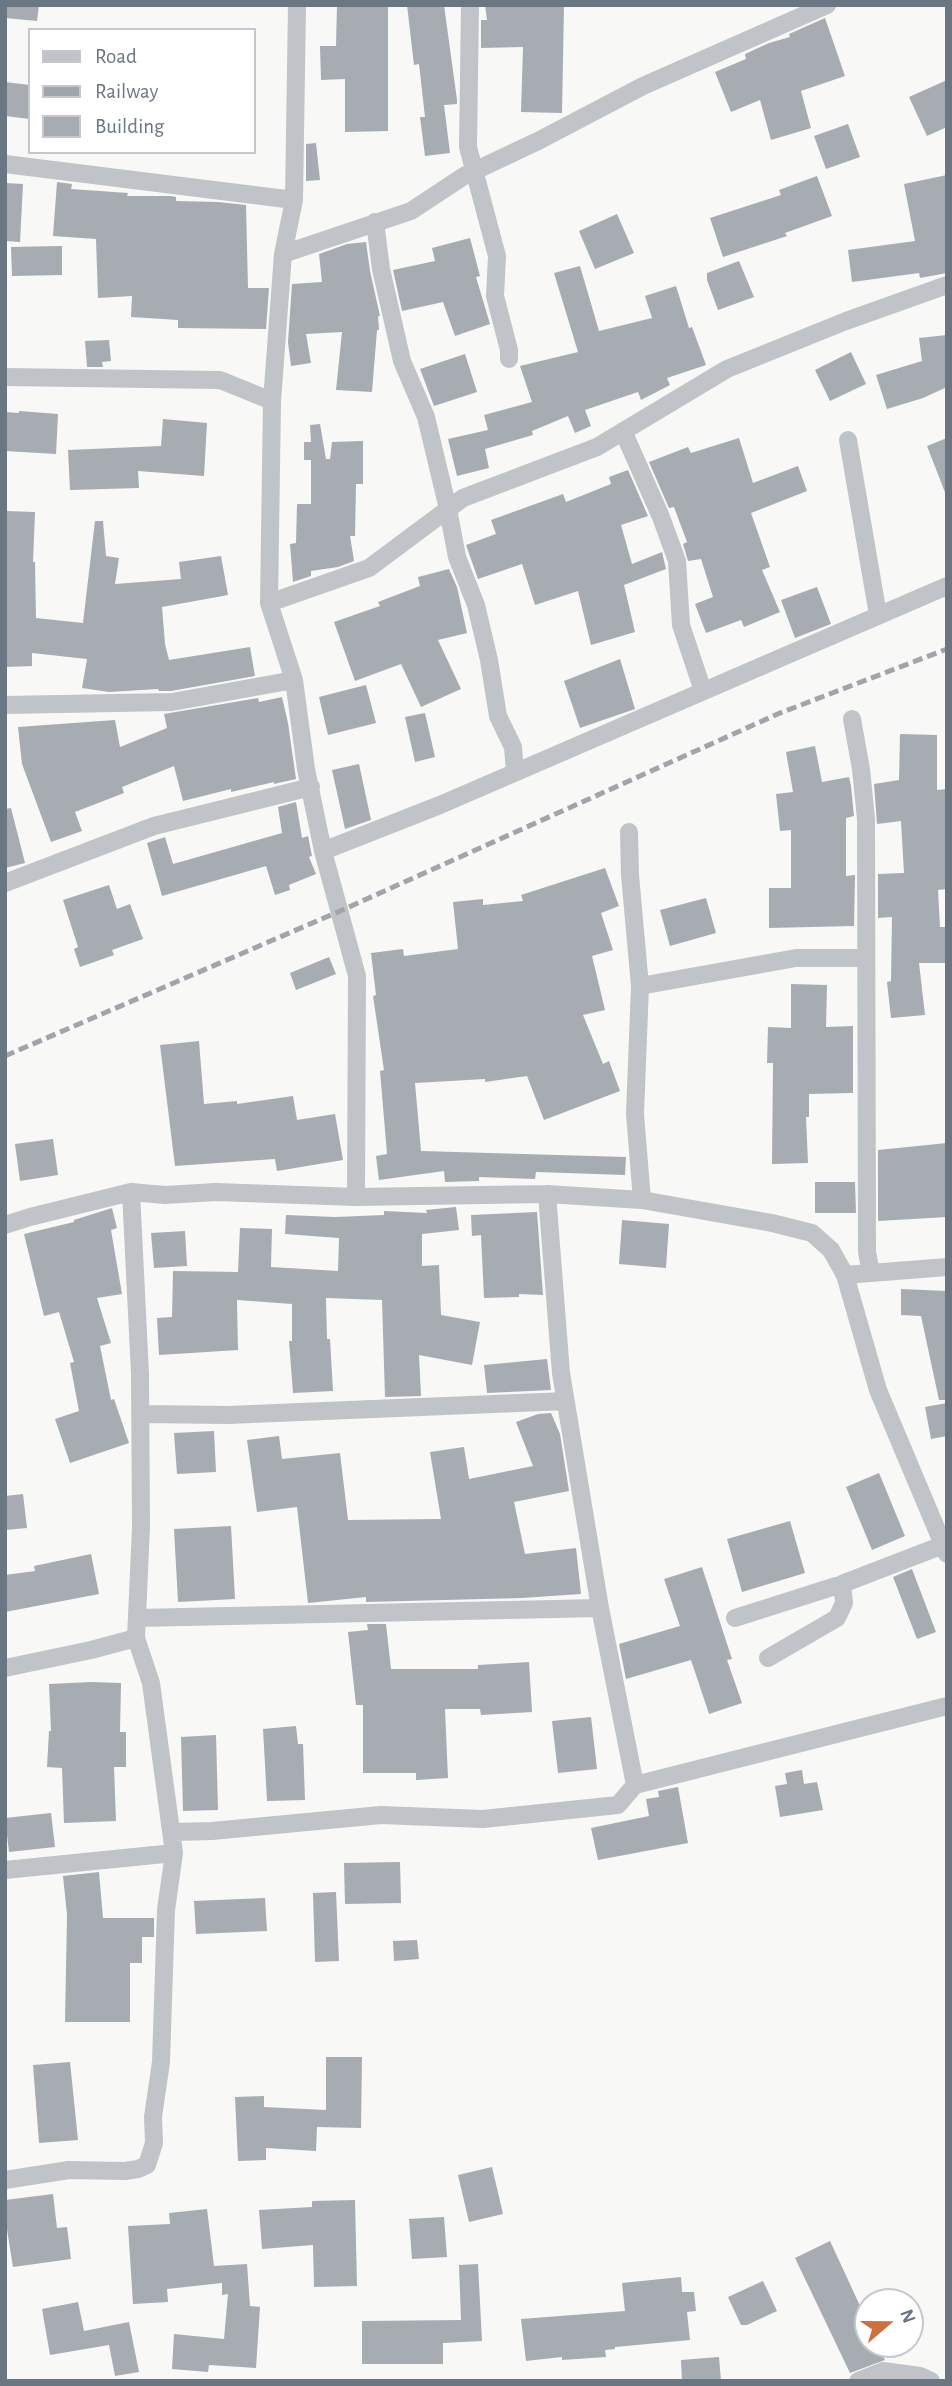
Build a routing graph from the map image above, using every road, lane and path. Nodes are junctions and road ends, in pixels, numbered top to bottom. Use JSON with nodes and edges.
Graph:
{"nodes":[{"id":1,"x":296,"y":5,"type":"edge"},
{"id":2,"x":470,"y":5,"type":"edge"},
{"id":3,"x":827,"y":5,"type":"edge"},
{"id":4,"x":5,"y":164,"type":"edge"},
{"id":5,"x":475,"y":171,"type":"junction"},
{"id":6,"x":294,"y":200,"type":"junction"},
{"id":7,"x":375,"y":222,"type":"junction"},
{"id":8,"x":283,"y":254,"type":"junction"},
{"id":9,"x":947,"y":285,"type":"edge"},
{"id":10,"x":509,"y":359,"type":"dead end"},
{"id":11,"x":5,"y":377,"type":"edge"},
{"id":12,"x":272,"y":401,"type":"junction"},
{"id":13,"x":623,"y":431,"type":"junction"},
{"id":14,"x":848,"y":440,"type":"dead end"},
{"id":15,"x":448,"y":509,"type":"junction"},
{"id":16,"x":947,"y":586,"type":"edge"},
{"id":17,"x":269,"y":603,"type":"junction"},
{"id":18,"x":878,"y":615,"type":"junction"},
{"id":19,"x":294,"y":680,"type":"junction"},
{"id":20,"x":703,"y":691,"type":"junction"},
{"id":21,"x":5,"y":705,"type":"edge"},
{"id":22,"x":852,"y":719,"type":"dead end"},
{"id":23,"x":515,"y":772,"type":"junction"},
{"id":24,"x":311,"y":787,"type":"junction"},
{"id":25,"x":629,"y":832,"type":"dead end"},
{"id":26,"x":323,"y":851,"type":"junction"},
{"id":27,"x":5,"y":883,"type":"edge"},
{"id":28,"x":865,"y":958,"type":"junction"},
{"id":29,"x":640,"y":986,"type":"junction"},
{"id":30,"x":131,"y":1192,"type":"junction"},
{"id":31,"x":547,"y":1194,"type":"junction"},
{"id":32,"x":356,"y":1197,"type":"junction"},
{"id":33,"x":642,"y":1200,"type":"junction"},
{"id":34,"x":5,"y":1225,"type":"edge"},
{"id":35,"x":947,"y":1268,"type":"edge"},
{"id":36,"x":871,"y":1273,"type":"junction"},
{"id":37,"x":845,"y":1275,"type":"junction"},
{"id":38,"x":566,"y":1401,"type":"junction"},
{"id":39,"x":140,"y":1414,"type":"junction"},
{"id":40,"x":945,"y":1549,"type":"edge"},
{"id":41,"x":842,"y":1584,"type":"junction"},
{"id":42,"x":600,"y":1608,"type":"junction"},
{"id":43,"x":137,"y":1618,"type":"junction"},
{"id":44,"x":735,"y":1618,"type":"dead end"},
{"id":45,"x":136,"y":1638,"type":"junction"},
{"id":46,"x":768,"y":1658,"type":"dead end"},
{"id":47,"x":5,"y":1668,"type":"edge"},
{"id":48,"x":947,"y":1706,"type":"edge"},
{"id":49,"x":635,"y":1784,"type":"junction"},
{"id":50,"x":172,"y":1832,"type":"junction"},
{"id":51,"x":174,"y":1853,"type":"junction"},
{"id":52,"x":5,"y":1870,"type":"edge"},
{"id":53,"x":5,"y":2180,"type":"edge"},
{"id":54,"x":858,"y":2381,"type":"edge"},
{"id":55,"x":931,"y":2381,"type":"edge"}],
"edges":[{"from":1,"to":6,"type":"street"},
{"from":2,"to":5,"type":"street"},
{"from":3,"to":5,"type":"street"},
{"from":4,"to":6,"type":"street"},
{"from":5,"to":7,"type":"street"},
{"from":5,"to":10,"type":"street"},
{"from":6,"to":8,"type":"street"},
{"from":7,"to":8,"type":"street"},
{"from":7,"to":15,"type":"street"},
{"from":8,"to":12,"type":"street"},
{"from":9,"to":13,"type":"street"},
{"from":11,"to":12,"type":"street"},
{"from":12,"to":17,"type":"street"},
{"from":13,"to":15,"type":"street"},
{"from":13,"to":20,"type":"street"},
{"from":14,"to":18,"type":"street"},
{"from":15,"to":17,"type":"street"},
{"from":15,"to":23,"type":"street"},
{"from":16,"to":18,"type":"street"},
{"from":17,"to":19,"type":"street"},
{"from":18,"to":20,"type":"street"},
{"from":19,"to":21,"type":"street"},
{"from":19,"to":24,"type":"street"},
{"from":20,"to":23,"type":"street"},
{"from":22,"to":28,"type":"street"},
{"from":23,"to":26,"type":"street"},
{"from":24,"to":26,"type":"street"},
{"from":24,"to":27,"type":"street"},
{"from":25,"to":29,"type":"street"},
{"from":26,"to":32,"type":"street"},
{"from":28,"to":29,"type":"street"},
{"from":28,"to":36,"type":"street"},
{"from":29,"to":33,"type":"street"},
{"from":30,"to":32,"type":"street"},
{"from":30,"to":34,"type":"street"},
{"from":30,"to":39,"type":"street"},
{"from":31,"to":32,"type":"street"},
{"from":31,"to":33,"type":"street"},
{"from":31,"to":38,"type":"street"},
{"from":33,"to":37,"type":"street"},
{"from":35,"to":36,"type":"street"},
{"from":36,"to":37,"type":"street"},
{"from":37,"to":40,"type":"street"},
{"from":38,"to":39,"type":"street"},
{"from":38,"to":42,"type":"street"},
{"from":39,"to":43,"type":"street"},
{"from":40,"to":41,"type":"street"},
{"from":41,"to":44,"type":"street"},
{"from":41,"to":46,"type":"street"},
{"from":42,"to":43,"type":"street"},
{"from":42,"to":49,"type":"street"},
{"from":43,"to":45,"type":"street"},
{"from":45,"to":47,"type":"street"},
{"from":45,"to":50,"type":"street"},
{"from":48,"to":49,"type":"street"},
{"from":49,"to":50,"type":"street"},
{"from":50,"to":51,"type":"street"},
{"from":51,"to":52,"type":"street"},
{"from":51,"to":53,"type":"street"},
{"from":54,"to":55,"type":"street"}]}
